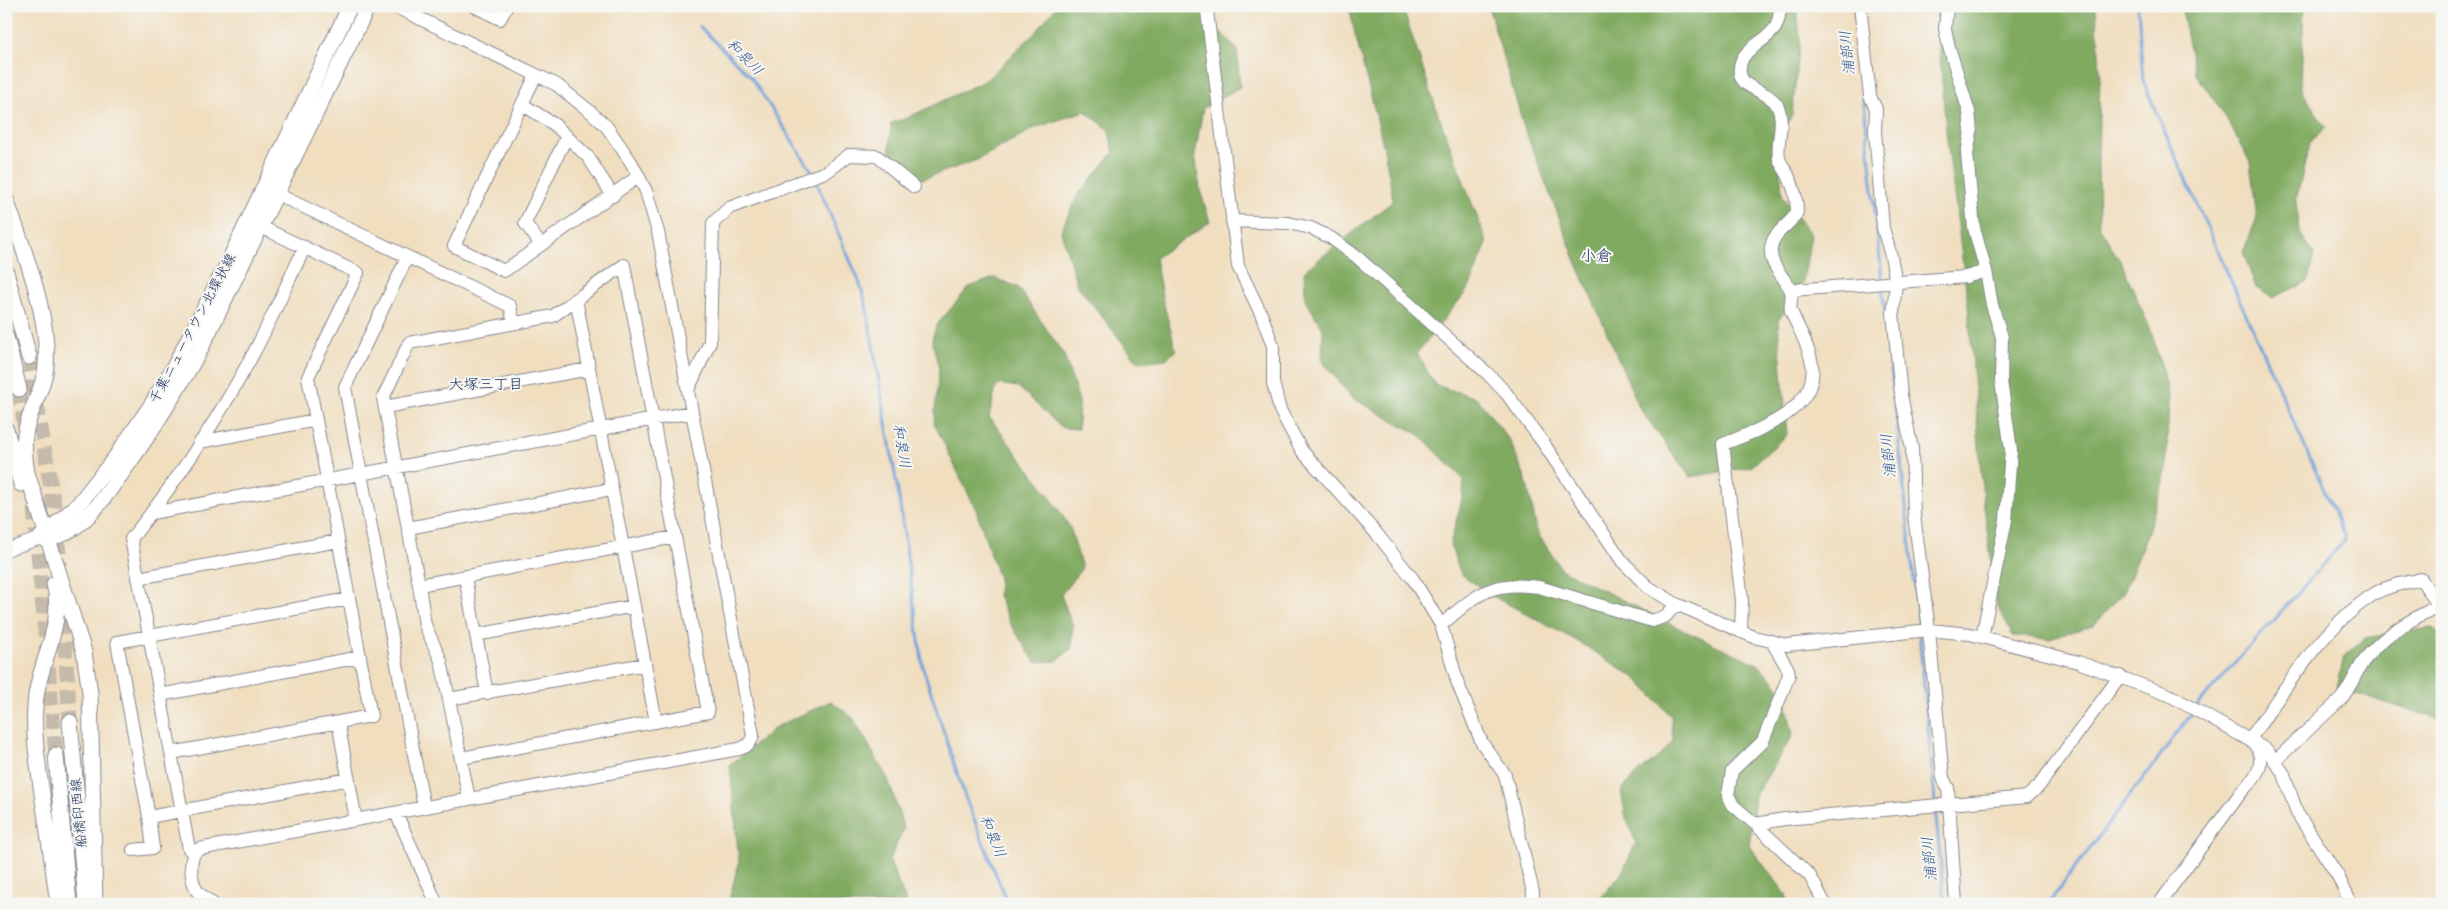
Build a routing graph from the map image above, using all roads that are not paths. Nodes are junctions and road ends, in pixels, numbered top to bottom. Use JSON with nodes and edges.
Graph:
{"nodes":[{"id":1,"x":350,"y":6,"type":"edge"},
{"id":2,"x":368,"y":6,"type":"edge"},
{"id":3,"x":394,"y":6,"type":"edge"},
{"id":4,"x":474,"y":6,"type":"edge"},
{"id":5,"x":507,"y":6,"type":"edge"},
{"id":6,"x":1209,"y":6,"type":"edge"},
{"id":7,"x":1781,"y":6,"type":"edge"},
{"id":8,"x":1860,"y":6,"type":"edge"},
{"id":9,"x":1947,"y":6,"type":"edge"},
{"id":10,"x":536,"y":75,"type":"junction"},
{"id":11,"x":522,"y":104,"type":"junction"},
{"id":12,"x":567,"y":136,"type":"junction"},
{"id":13,"x":639,"y":176,"type":"junction"},
{"id":14,"x":914,"y":187,"type":"dead end"},
{"id":15,"x":613,"y":196,"type":"junction"},
{"id":16,"x":285,"y":198,"type":"dead end"},
{"id":17,"x":6,"y":200,"type":"edge"},
{"id":18,"x":258,"y":221,"type":"junction"},
{"id":19,"x":1232,"y":221,"type":"junction"},
{"id":20,"x":541,"y":245,"type":"junction"},
{"id":21,"x":305,"y":247,"type":"junction"},
{"id":22,"x":407,"y":258,"type":"junction"},
{"id":23,"x":1986,"y":271,"type":"junction"},
{"id":24,"x":6,"y":272,"type":"edge"},
{"id":25,"x":1896,"y":283,"type":"junction"},
{"id":26,"x":1792,"y":290,"type":"junction"},
{"id":27,"x":576,"y":299,"type":"junction"},
{"id":28,"x":514,"y":323,"type":"junction"},
{"id":29,"x":6,"y":337,"type":"edge"},
{"id":30,"x":29,"y":357,"type":"tunnel mouth"},
{"id":31,"x":589,"y":369,"type":"junction"},
{"id":32,"x":19,"y":389,"type":"tunnel mouth"},
{"id":33,"x":688,"y":390,"type":"junction"},
{"id":34,"x":385,"y":407,"type":"junction"},
{"id":35,"x":692,"y":412,"type":"junction"},
{"id":36,"x":653,"y":419,"type":"junction"},
{"id":37,"x":316,"y":420,"type":"junction"},
{"id":38,"x":600,"y":429,"type":"junction"},
{"id":39,"x":6,"y":430,"type":"edge"},
{"id":40,"x":200,"y":442,"type":"junction"},
{"id":41,"x":396,"y":467,"type":"junction"},
{"id":42,"x":327,"y":480,"type":"junction"},
{"id":43,"x":612,"y":489,"type":"junction"},
{"id":44,"x":152,"y":513,"type":"junction"},
{"id":45,"x":408,"y":528,"type":"junction"},
{"id":46,"x":45,"y":536,"type":"junction"},
{"id":47,"x":675,"y":537,"type":"junction"},
{"id":48,"x":338,"y":541,"type":"junction"},
{"id":49,"x":623,"y":547,"type":"junction"},
{"id":50,"x":6,"y":550,"type":"edge"},
{"id":51,"x":465,"y":577,"type":"junction"},
{"id":52,"x":138,"y":578,"type":"junction"},
{"id":53,"x":419,"y":585,"type":"junction"},
{"id":54,"x":349,"y":599,"type":"junction"},
{"id":55,"x":1676,"y":604,"type":"junction"},
{"id":56,"x":2440,"y":604,"type":"edge"},
{"id":57,"x":634,"y":606,"type":"junction"},
{"id":58,"x":1441,"y":625,"type":"junction"},
{"id":59,"x":1929,"y":630,"type":"junction"},
{"id":60,"x":1741,"y":632,"type":"junction"},
{"id":61,"x":476,"y":635,"type":"junction"},
{"id":62,"x":149,"y":636,"type":"junction"},
{"id":63,"x":1982,"y":637,"type":"junction"},
{"id":64,"x":1772,"y":642,"type":"junction"},
{"id":65,"x":360,"y":657,"type":"junction"},
{"id":66,"x":645,"y":664,"type":"junction"},
{"id":67,"x":2120,"y":676,"type":"junction"},
{"id":68,"x":487,"y":692,"type":"junction"},
{"id":69,"x":160,"y":694,"type":"junction"},
{"id":70,"x":449,"y":700,"type":"junction"},
{"id":71,"x":70,"y":722,"type":"tunnel mouth"},
{"id":72,"x":338,"y":722,"type":"junction"},
{"id":73,"x":656,"y":722,"type":"junction"},
{"id":74,"x":2253,"y":741,"type":"junction"},
{"id":75,"x":171,"y":753,"type":"junction"},
{"id":76,"x":56,"y":755,"type":"tunnel mouth"},
{"id":77,"x":461,"y":758,"type":"junction"},
{"id":78,"x":2276,"y":760,"type":"junction"},
{"id":79,"x":348,"y":779,"type":"junction"},
{"id":80,"x":469,"y":799,"type":"junction"},
{"id":81,"x":423,"y":802,"type":"dead end"},
{"id":82,"x":1948,"y":805,"type":"junction"},
{"id":83,"x":182,"y":810,"type":"junction"},
{"id":84,"x":396,"y":813,"type":"junction"},
{"id":85,"x":149,"y":816,"type":"junction"},
{"id":86,"x":356,"y":820,"type":"junction"},
{"id":87,"x":1755,"y":824,"type":"junction"},
{"id":88,"x":133,"y":850,"type":"dead end"},
{"id":89,"x":194,"y":853,"type":"junction"},
{"id":90,"x":58,"y":904,"type":"edge"},
{"id":91,"x":69,"y":904,"type":"edge"},
{"id":92,"x":86,"y":904,"type":"edge"},
{"id":93,"x":95,"y":904,"type":"edge"},
{"id":94,"x":213,"y":904,"type":"edge"},
{"id":95,"x":437,"y":904,"type":"edge"},
{"id":96,"x":1533,"y":904,"type":"edge"},
{"id":97,"x":1825,"y":904,"type":"edge"},
{"id":98,"x":1956,"y":904,"type":"edge"},
{"id":99,"x":2159,"y":904,"type":"edge"},
{"id":100,"x":2351,"y":904,"type":"edge"}],
"edges":[{"from":1,"to":18,"type":"main road","name":"千葉ニュータウン北環状線"},
{"from":2,"to":18,"type":"main road","name":"千葉ニュータウン北環状線"},
{"from":3,"to":10,"type":"street"},
{"from":4,"to":5,"type":"street"},
{"from":6,"to":19,"type":"street"},
{"from":7,"to":26,"type":"street"},
{"from":8,"to":25,"type":"street"},
{"from":9,"to":23,"type":"street"},
{"from":10,"to":11,"type":"street"},
{"from":10,"to":13,"type":"street"},
{"from":11,"to":12,"type":"street"},
{"from":11,"to":20,"type":"street"},
{"from":12,"to":15,"type":"street"},
{"from":12,"to":20,"type":"street"},
{"from":13,"to":15,"type":"street"},
{"from":13,"to":33,"type":"street"},
{"from":14,"to":33,"type":"street"},
{"from":15,"to":20,"type":"street"},
{"from":16,"to":22,"type":"street"},
{"from":17,"to":46,"type":"main road"},
{"from":18,"to":21,"type":"street"},
{"from":18,"to":46,"type":"main road","name":"千葉ニュータウン北環状線"},
{"from":19,"to":55,"type":"street"},
{"from":19,"to":58,"type":"street"},
{"from":21,"to":37,"type":"street"},
{"from":21,"to":40,"type":"street"},
{"from":22,"to":28,"type":"street"},
{"from":22,"to":81,"type":"street"},
{"from":23,"to":25,"type":"street"},
{"from":23,"to":63,"type":"street"},
{"from":24,"to":30,"type":"main road"},
{"from":25,"to":26,"type":"street"},
{"from":25,"to":59,"type":"street"},
{"from":26,"to":60,"type":"street"},
{"from":27,"to":28,"type":"street"},
{"from":27,"to":31,"type":"street"},
{"from":27,"to":36,"type":"street"},
{"from":28,"to":34,"type":"street"},
{"from":29,"to":32,"type":"main road"},
{"from":31,"to":34,"type":"street"},
{"from":31,"to":38,"type":"street"},
{"from":33,"to":35,"type":"street"},
{"from":34,"to":41,"type":"street"},
{"from":35,"to":36,"type":"street"},
{"from":35,"to":80,"type":"street"},
{"from":36,"to":38,"type":"street"},
{"from":36,"to":47,"type":"street"},
{"from":37,"to":40,"type":"street"},
{"from":37,"to":42,"type":"street"},
{"from":38,"to":41,"type":"street"},
{"from":38,"to":43,"type":"street"},
{"from":39,"to":46,"type":"main road"},
{"from":40,"to":44,"type":"street"},
{"from":41,"to":42,"type":"street"},
{"from":41,"to":45,"type":"street"},
{"from":42,"to":44,"type":"street"},
{"from":42,"to":48,"type":"street"},
{"from":43,"to":45,"type":"street"},
{"from":43,"to":49,"type":"street"},
{"from":44,"to":52,"type":"street"},
{"from":45,"to":53,"type":"street"},
{"from":46,"to":50,"type":"street"},
{"from":46,"to":90,"type":"main road"},
{"from":46,"to":93,"type":"main road"},
{"from":47,"to":49,"type":"street"},
{"from":47,"to":73,"type":"street"},
{"from":48,"to":52,"type":"street"},
{"from":48,"to":54,"type":"street"},
{"from":49,"to":51,"type":"street"},
{"from":49,"to":57,"type":"street"},
{"from":51,"to":53,"type":"street"},
{"from":51,"to":61,"type":"street"},
{"from":52,"to":62,"type":"street"},
{"from":53,"to":70,"type":"street"},
{"from":54,"to":62,"type":"street"},
{"from":54,"to":65,"type":"street"},
{"from":55,"to":58,"type":"street"},
{"from":55,"to":60,"type":"street"},
{"from":56,"to":74,"type":"street"},
{"from":56,"to":78,"type":"street"},
{"from":57,"to":61,"type":"street"},
{"from":57,"to":66,"type":"street"},
{"from":58,"to":96,"type":"street"},
{"from":59,"to":63,"type":"street"},
{"from":59,"to":64,"type":"street"},
{"from":59,"to":82,"type":"street"},
{"from":60,"to":64,"type":"street"},
{"from":61,"to":68,"type":"street"},
{"from":62,"to":69,"type":"street"},
{"from":62,"to":85,"type":"street"},
{"from":63,"to":67,"type":"street"},
{"from":64,"to":87,"type":"street"},
{"from":65,"to":69,"type":"street"},
{"from":65,"to":72,"type":"street"},
{"from":66,"to":68,"type":"street"},
{"from":66,"to":73,"type":"street"},
{"from":67,"to":74,"type":"street"},
{"from":67,"to":82,"type":"street"},
{"from":68,"to":70,"type":"street"},
{"from":69,"to":75,"type":"street"},
{"from":70,"to":77,"type":"street"},
{"from":71,"to":92,"type":"main road","name":"船橋印西線"},
{"from":72,"to":75,"type":"street"},
{"from":72,"to":79,"type":"street"},
{"from":73,"to":77,"type":"street"},
{"from":74,"to":78,"type":"street"},
{"from":74,"to":99,"type":"street"},
{"from":75,"to":83,"type":"street"},
{"from":76,"to":91,"type":"main road","name":"船橋印西線"},
{"from":77,"to":80,"type":"street"},
{"from":78,"to":100,"type":"street"},
{"from":79,"to":83,"type":"street"},
{"from":79,"to":86,"type":"street"},
{"from":80,"to":84,"type":"street"},
{"from":82,"to":87,"type":"street"},
{"from":82,"to":98,"type":"street"},
{"from":83,"to":85,"type":"street"},
{"from":83,"to":89,"type":"street"},
{"from":84,"to":86,"type":"street"},
{"from":84,"to":95,"type":"street"},
{"from":85,"to":88,"type":"street"},
{"from":86,"to":89,"type":"street"},
{"from":87,"to":97,"type":"street"},
{"from":89,"to":94,"type":"street"}]}
